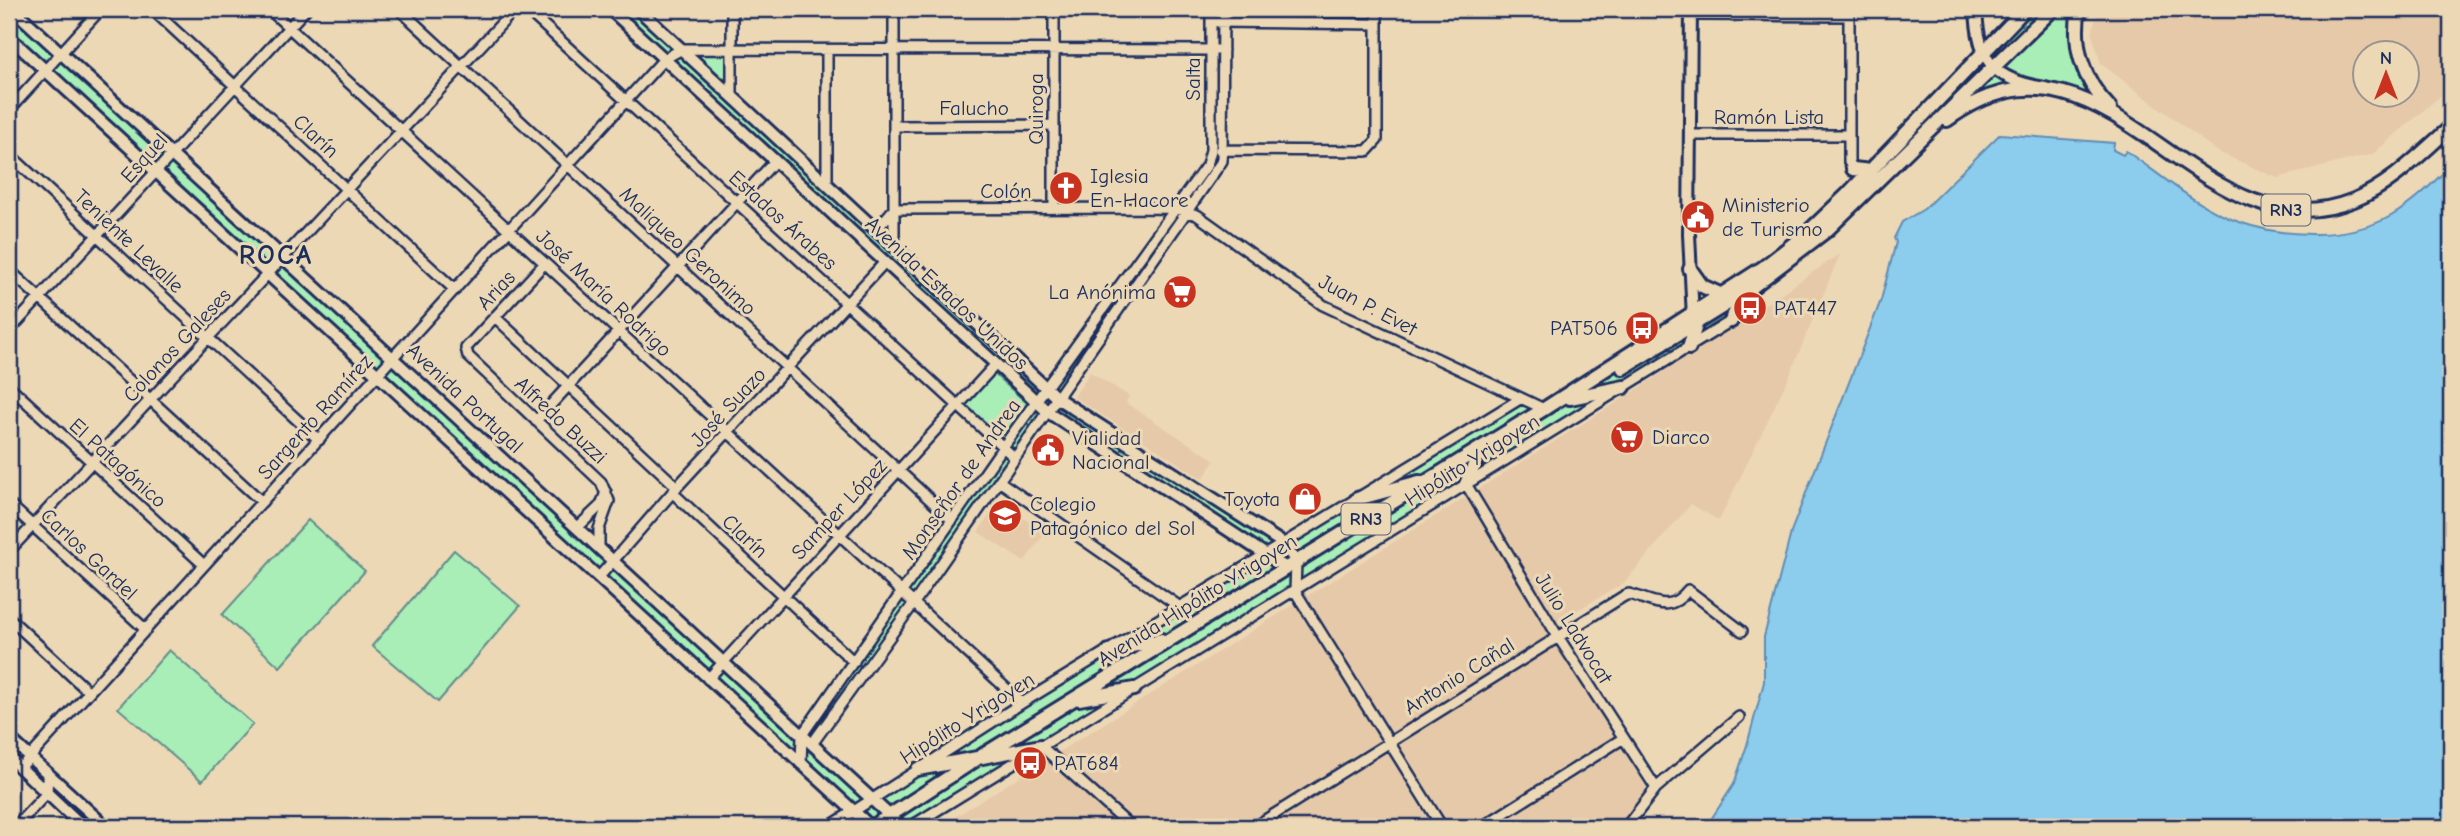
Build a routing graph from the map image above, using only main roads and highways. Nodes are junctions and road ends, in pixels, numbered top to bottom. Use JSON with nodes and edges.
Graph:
{"nodes":[{"id":1,"x":13,"y":9,"type":"edge"},
{"id":2,"x":610,"y":9,"type":"edge"},
{"id":3,"x":638,"y":9,"type":"edge"},
{"id":4,"x":1976,"y":9,"type":"edge"},
{"id":5,"x":2025,"y":9,"type":"edge"},
{"id":6,"x":2053,"y":9,"type":"edge"},
{"id":7,"x":2079,"y":9,"type":"edge"},
{"id":8,"x":1691,"y":12,"type":"edge"},
{"id":9,"x":9,"y":37,"type":"edge"},
{"id":10,"x":1984,"y":54,"type":"junction"},
{"id":11,"x":1993,"y":68,"type":"junction"},
{"id":12,"x":2082,"y":98,"type":"junction"},
{"id":13,"x":2120,"y":118,"type":"junction"},
{"id":14,"x":2451,"y":127,"type":"edge"},
{"id":15,"x":1908,"y":150,"type":"junction"},
{"id":16,"x":1853,"y":169,"type":"road end"},
{"id":17,"x":1871,"y":171,"type":"junction"},
{"id":18,"x":1690,"y":269,"type":"junction"},
{"id":19,"x":1743,"y":294,"type":"junction"},
{"id":20,"x":1722,"y":295,"type":"junction"},
{"id":21,"x":1693,"y":320,"type":"junction"},
{"id":22,"x":1731,"y":321,"type":"road end"},
{"id":23,"x":1689,"y":348,"type":"road end"},
{"id":24,"x":1624,"y":387,"type":"road end"},
{"id":25,"x":1570,"y":398,"type":"junction"},
{"id":26,"x":1544,"y":409,"type":"junction"},
{"id":27,"x":1481,"y":449,"type":"junction"},
{"id":28,"x":1436,"y":477,"type":"junction"},
{"id":29,"x":1466,"y":484,"type":"road end"},
{"id":30,"x":1357,"y":499,"type":"road end"},
{"id":31,"x":1291,"y":565,"type":"junction"},
{"id":32,"x":1172,"y":638,"type":"junction"},
{"id":33,"x":1109,"y":651,"type":"road end"},
{"id":34,"x":1134,"y":690,"type":"road end"},
{"id":35,"x":1072,"y":700,"type":"junction"},
{"id":36,"x":9,"y":738,"type":"edge"},
{"id":37,"x":1041,"y":746,"type":"road end"},
{"id":38,"x":983,"y":755,"type":"junction"},
{"id":39,"x":9,"y":757,"type":"edge"},
{"id":40,"x":918,"y":769,"type":"road end"},
{"id":41,"x":891,"y":815,"type":"junction"},
{"id":42,"x":83,"y":827,"type":"edge"},
{"id":43,"x":106,"y":827,"type":"edge"},
{"id":44,"x":872,"y":827,"type":"edge"},
{"id":45,"x":902,"y":827,"type":"edge"}],
"edges":[{"from":1,"to":41,"type":"main road","name":"Avenida Portugal"},
{"from":2,"to":31,"type":"main road","name":"Avenida Estados Unidos"},
{"from":3,"to":31,"type":"main road","name":"Avenida Estados Unidos"},
{"from":4,"to":10,"type":"main road"},
{"from":5,"to":10,"type":"highway","name":"Avenida Hipólito Yrigoyen","number":"RN3"},
{"from":6,"to":11,"type":"highway"},
{"from":7,"to":13,"type":"highway"},
{"from":8,"to":18,"type":"main road"},
{"from":9,"to":44,"type":"main road","name":"Avenida Portugal"},
{"from":10,"to":11,"type":"main road"},
{"from":10,"to":17,"type":"highway","name":"Avenida Hipólito Yrigoyen","number":"RN3"},
{"from":11,"to":12,"type":"main road"},
{"from":11,"to":15,"type":"highway"},
{"from":12,"to":13,"type":"highway","number":"RN3"},
{"from":12,"to":15,"type":"highway","number":"RN3"},
{"from":13,"to":14,"type":"highway","number":"RN3"},
{"from":15,"to":19,"type":"highway","name":"Avenida Hipólito Yrigoyen","number":"RN3"},
{"from":16,"to":17,"type":"highway"},
{"from":17,"to":20,"type":"highway","name":"Avenida Hipólito Yrigoyen","number":"RN3"},
{"from":18,"to":20,"type":"highway"},
{"from":18,"to":21,"type":"main road"},
{"from":19,"to":21,"type":"highway","name":"Avenida Hipólito Yrigoyen","number":"RN3"},
{"from":19,"to":22,"type":"highway"},
{"from":20,"to":21,"type":"highway","name":"Avenida Hipólito Yrigoyen","number":"RN3"},
{"from":21,"to":23,"type":"highway"},
{"from":21,"to":25,"type":"highway","name":"Avenida Hipólito Yrigoyen","number":"RN3"},
{"from":21,"to":26,"type":"highway","name":"Avenida Hipólito Yrigoyen","number":"RN3"},
{"from":24,"to":25,"type":"highway"},
{"from":25,"to":26,"type":"highway","name":"Avenida Hipólito Yrigoyen","number":"RN3"},
{"from":26,"to":27,"type":"highway","name":"Avenida Hipólito Yrigoyen","number":"RN3"},
{"from":27,"to":28,"type":"highway","name":"Avenida Hipólito Yrigoyen","number":"RN3"},
{"from":27,"to":29,"type":"highway"},
{"from":28,"to":30,"type":"highway"},
{"from":28,"to":31,"type":"highway","name":"Avenida Hipólito Yrigoyen","number":"RN3"},
{"from":31,"to":32,"type":"highway","name":"Avenida Hipólito Yrigoyen","number":"RN3"},
{"from":32,"to":33,"type":"highway"},
{"from":32,"to":35,"type":"highway","name":"Avenida Hipólito Yrigoyen","number":"RN3"},
{"from":34,"to":35,"type":"highway"},
{"from":35,"to":38,"type":"highway","name":"Avenida Hipólito Yrigoyen","number":"RN3"},
{"from":36,"to":43,"type":"main road"},
{"from":37,"to":38,"type":"highway"},
{"from":38,"to":40,"type":"highway"},
{"from":38,"to":41,"type":"highway","name":"Avenida Hipólito Yrigoyen","number":"RN3"},
{"from":39,"to":42,"type":"main road"},
{"from":41,"to":44,"type":"highway","name":"Avenida Hipólito Yrigoyen","number":"RN3"},
{"from":41,"to":45,"type":"main road","name":"Avenida Portugal"}]}
